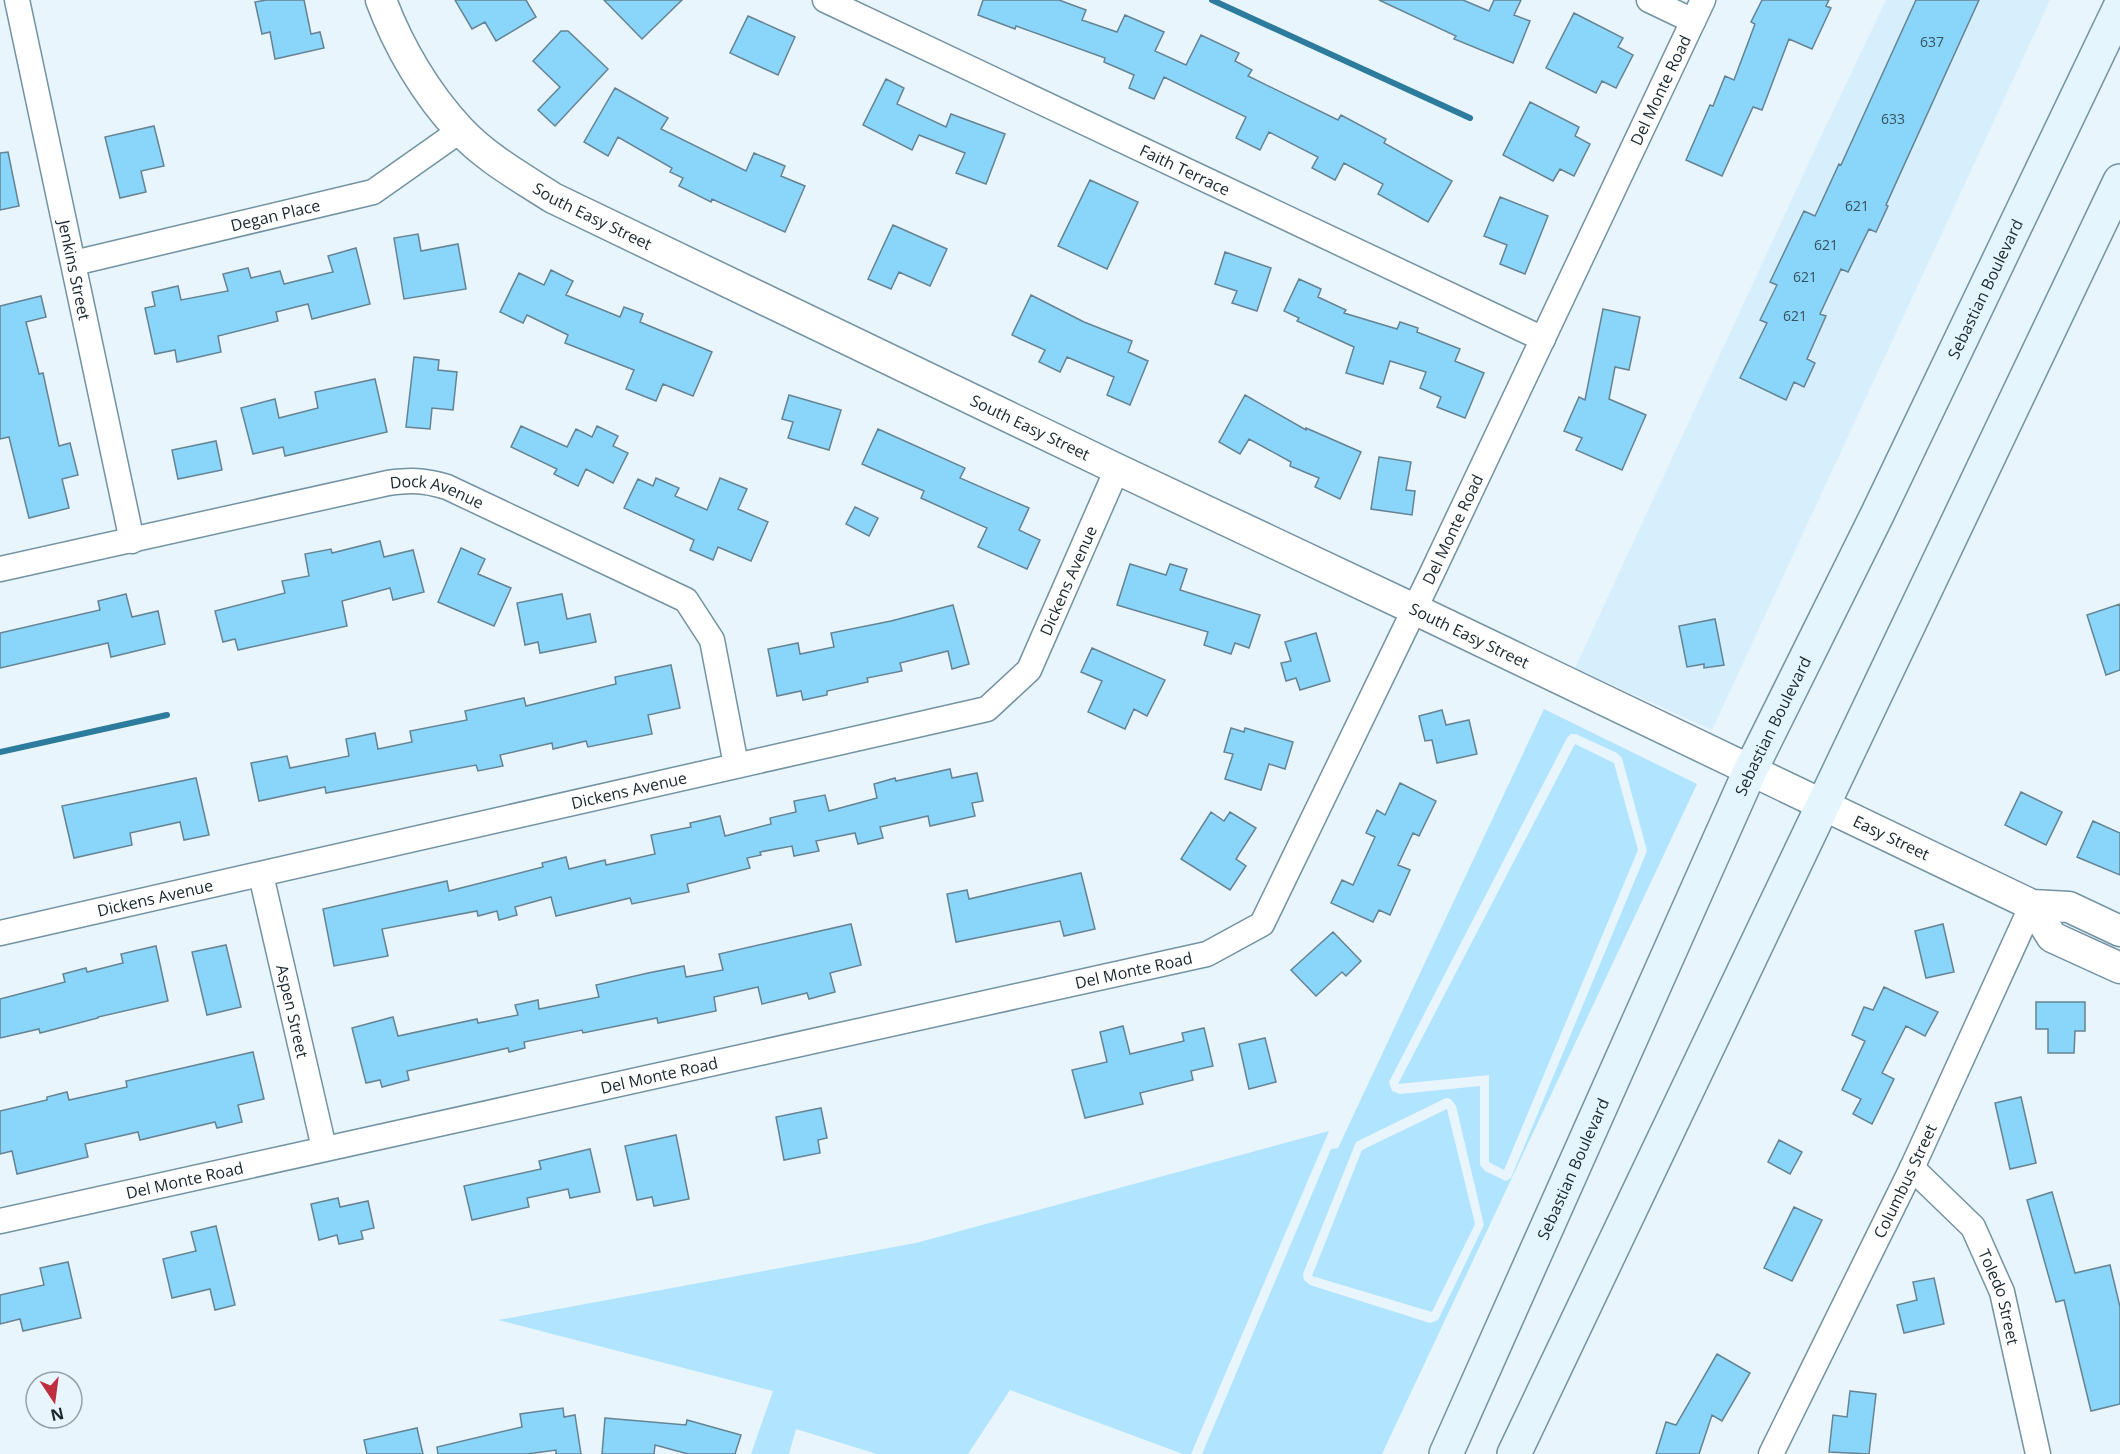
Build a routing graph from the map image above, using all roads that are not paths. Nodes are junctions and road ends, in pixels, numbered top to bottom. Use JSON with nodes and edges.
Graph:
{"nodes":[{"id":1,"x":17,"y":0,"type":"edge"},
{"id":2,"x":381,"y":0,"type":"edge"},
{"id":3,"x":825,"y":0,"type":"edge"},
{"id":4,"x":1649,"y":0,"type":"edge"},
{"id":5,"x":2120,"y":7,"type":"edge"},
{"id":6,"x":1698,"y":10,"type":"edge"},
{"id":7,"x":460,"y":130,"type":"junction"},
{"id":8,"x":2120,"y":181,"type":"edge"},
{"id":9,"x":74,"y":263,"type":"junction"},
{"id":10,"x":1544,"y":339,"type":"junction"},
{"id":11,"x":1117,"y":469,"type":"junction"},
{"id":12,"x":132,"y":541,"type":"junction"},
{"id":13,"x":0,"y":569,"type":"edge"},
{"id":14,"x":1414,"y":609,"type":"junction"},
{"id":15,"x":736,"y":765,"type":"junction"},
{"id":16,"x":1750,"y":771,"type":"junction"},
{"id":17,"x":1822,"y":806,"type":"junction"},
{"id":18,"x":261,"y":875,"type":"junction"},
{"id":19,"x":2032,"y":905,"type":"junction"},
{"id":20,"x":2120,"y":931,"type":"edge"},
{"id":21,"x":0,"y":933,"type":"edge"},
{"id":22,"x":2120,"y":968,"type":"edge"},
{"id":23,"x":324,"y":1149,"type":"junction"},
{"id":24,"x":1912,"y":1168,"type":"junction"},
{"id":25,"x":0,"y":1221,"type":"edge"},
{"id":26,"x":1446,"y":1454,"type":"edge"},
{"id":27,"x":1514,"y":1454,"type":"edge"},
{"id":28,"x":1771,"y":1454,"type":"edge"},
{"id":29,"x":2038,"y":1454,"type":"edge"}],
"edges":[{"from":1,"to":9,"type":"street","name":"Jenkins Street"},
{"from":2,"to":7,"type":"street","name":"South Easy Street"},
{"from":3,"to":10,"type":"street","name":"Faith Terrace"},
{"from":4,"to":6,"type":"street"},
{"from":5,"to":16,"type":"main road","name":"Sebastian Boulevard"},
{"from":6,"to":10,"type":"street","name":"Del Monte Road"},
{"from":7,"to":9,"type":"street","name":"Degan Place"},
{"from":7,"to":11,"type":"street","name":"South Easy Street"},
{"from":8,"to":17,"type":"main road"},
{"from":9,"to":12,"type":"street","name":"Jenkins Street"},
{"from":10,"to":14,"type":"street","name":"Del Monte Road"},
{"from":11,"to":14,"type":"street","name":"South Easy Street"},
{"from":11,"to":15,"type":"street","name":"Dickens Avenue"},
{"from":12,"to":13,"type":"street","name":"Dock Avenue"},
{"from":12,"to":15,"type":"street","name":"Dock Avenue"},
{"from":14,"to":16,"type":"street","name":"South Easy Street"},
{"from":14,"to":23,"type":"street","name":"Del Monte Road"},
{"from":15,"to":18,"type":"street","name":"Dickens Avenue"},
{"from":16,"to":17,"type":"street","name":"Easy Street"},
{"from":16,"to":26,"type":"main road","name":"Sebastian Boulevard"},
{"from":17,"to":19,"type":"street","name":"Easy Street"},
{"from":17,"to":27,"type":"main road"},
{"from":18,"to":21,"type":"street","name":"Dickens Avenue"},
{"from":18,"to":23,"type":"street","name":"Aspen Street"},
{"from":19,"to":20,"type":"street","name":"Easy Street"},
{"from":19,"to":22,"type":"street"},
{"from":19,"to":24,"type":"street","name":"Columbus Street"},
{"from":23,"to":25,"type":"street","name":"Del Monte Road"},
{"from":24,"to":28,"type":"street","name":"Columbus Street"},
{"from":24,"to":29,"type":"street","name":"Toledo Street"}]}
